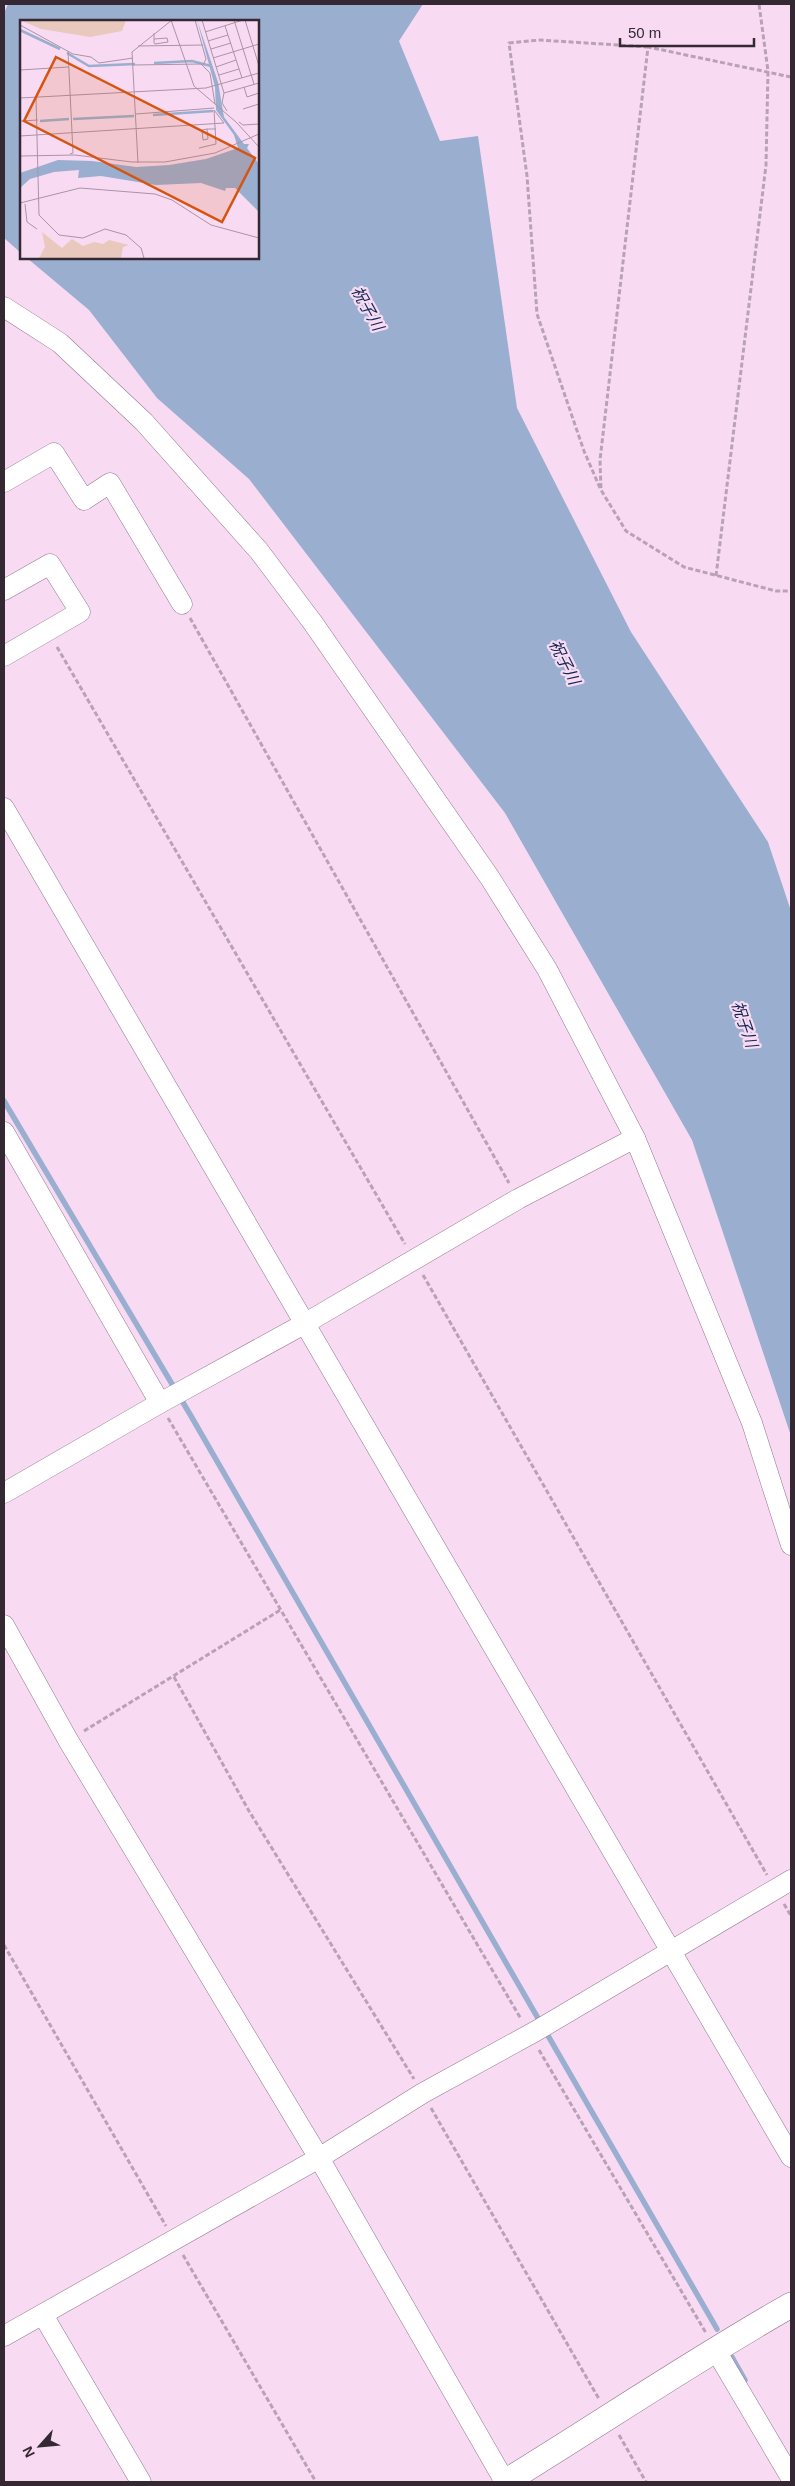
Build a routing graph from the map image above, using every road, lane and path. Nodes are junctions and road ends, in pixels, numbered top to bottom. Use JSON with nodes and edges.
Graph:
{"nodes":[{"id":1,"x":759,"y":4,"type":"edge"},
{"id":2,"x":648,"y":48,"type":"junction"},
{"id":3,"x":768,"y":71,"type":"junction"},
{"id":4,"x":791,"y":77,"type":"edge"},
{"id":5,"x":4,"y":307,"type":"edge"},
{"id":6,"x":4,"y":482,"type":"edge"},
{"id":7,"x":601,"y":490,"type":"junction"},
{"id":8,"x":716,"y":576,"type":"junction"},
{"id":9,"x":4,"y":590,"type":"edge"},
{"id":10,"x":791,"y":591,"type":"edge"},
{"id":11,"x":182,"y":604,"type":"joint"},
{"id":12,"x":47,"y":631,"type":"junction"},
{"id":13,"x":4,"y":656,"type":"edge"},
{"id":14,"x":4,"y":808,"type":"edge"},
{"id":15,"x":4,"y":1132,"type":"edge"},
{"id":16,"x":635,"y":1138,"type":"junction"},
{"id":17,"x":518,"y":1199,"type":"junction"},
{"id":18,"x":414,"y":1259,"type":"junction"},
{"id":19,"x":304,"y":1324,"type":"junction"},
{"id":20,"x":163,"y":1401,"type":"junction"},
{"id":21,"x":4,"y":1493,"type":"edge"},
{"id":22,"x":791,"y":1545,"type":"edge"},
{"id":23,"x":282,"y":1609,"type":"junction"},
{"id":24,"x":4,"y":1625,"type":"edge"},
{"id":25,"x":68,"y":1740,"type":"junction"},
{"id":26,"x":784,"y":1884,"type":"edge"},
{"id":27,"x":791,"y":1916,"type":"edge"},
{"id":28,"x":4,"y":1945,"type":"edge"},
{"id":29,"x":670,"y":1950,"type":"junction"},
{"id":30,"x":539,"y":2028,"type":"junction"},
{"id":31,"x":791,"y":2156,"type":"edge"},
{"id":32,"x":319,"y":2158,"type":"junction"},
{"id":33,"x":173,"y":2240,"type":"junction"},
{"id":34,"x":791,"y":2305,"type":"edge"},
{"id":35,"x":43,"y":2315,"type":"junction"},
{"id":36,"x":4,"y":2336,"type":"edge"},
{"id":37,"x":715,"y":2349,"type":"junction"},
{"id":38,"x":791,"y":2478,"type":"edge"},
{"id":39,"x":141,"y":2482,"type":"edge"},
{"id":40,"x":316,"y":2482,"type":"edge"},
{"id":41,"x":505,"y":2482,"type":"edge"}],
"edges":[{"from":1,"to":3,"type":"path"},
{"from":2,"to":3,"type":"path"},
{"from":2,"to":7,"type":"path"},
{"from":2,"to":7,"type":"path"},
{"from":3,"to":4,"type":"path"},
{"from":3,"to":8,"type":"path"},
{"from":5,"to":16,"type":"street"},
{"from":6,"to":11,"type":"street"},
{"from":7,"to":8,"type":"path"},
{"from":8,"to":10,"type":"path"},
{"from":9,"to":12,"type":"street"},
{"from":11,"to":17,"type":"path"},
{"from":12,"to":13,"type":"street"},
{"from":12,"to":18,"type":"path"},
{"from":14,"to":19,"type":"street"},
{"from":15,"to":20,"type":"street"},
{"from":16,"to":17,"type":"street"},
{"from":16,"to":22,"type":"street"},
{"from":17,"to":18,"type":"street"},
{"from":18,"to":19,"type":"street"},
{"from":18,"to":26,"type":"path"},
{"from":19,"to":20,"type":"street"},
{"from":19,"to":29,"type":"street"},
{"from":20,"to":21,"type":"street"},
{"from":20,"to":23,"type":"path"},
{"from":23,"to":25,"type":"path"},
{"from":23,"to":30,"type":"path"},
{"from":24,"to":25,"type":"street"},
{"from":25,"to":32,"type":"street"},
{"from":26,"to":27,"type":"path"},
{"from":26,"to":29,"type":"street"},
{"from":28,"to":33,"type":"path"},
{"from":29,"to":30,"type":"street"},
{"from":29,"to":31,"type":"street"},
{"from":30,"to":32,"type":"street"},
{"from":30,"to":37,"type":"path"},
{"from":32,"to":33,"type":"street"},
{"from":32,"to":41,"type":"street"},
{"from":33,"to":35,"type":"street"},
{"from":33,"to":40,"type":"path"},
{"from":34,"to":37,"type":"street"},
{"from":35,"to":36,"type":"street"},
{"from":35,"to":39,"type":"street"},
{"from":37,"to":38,"type":"street"},
{"from":37,"to":41,"type":"street"}]}
